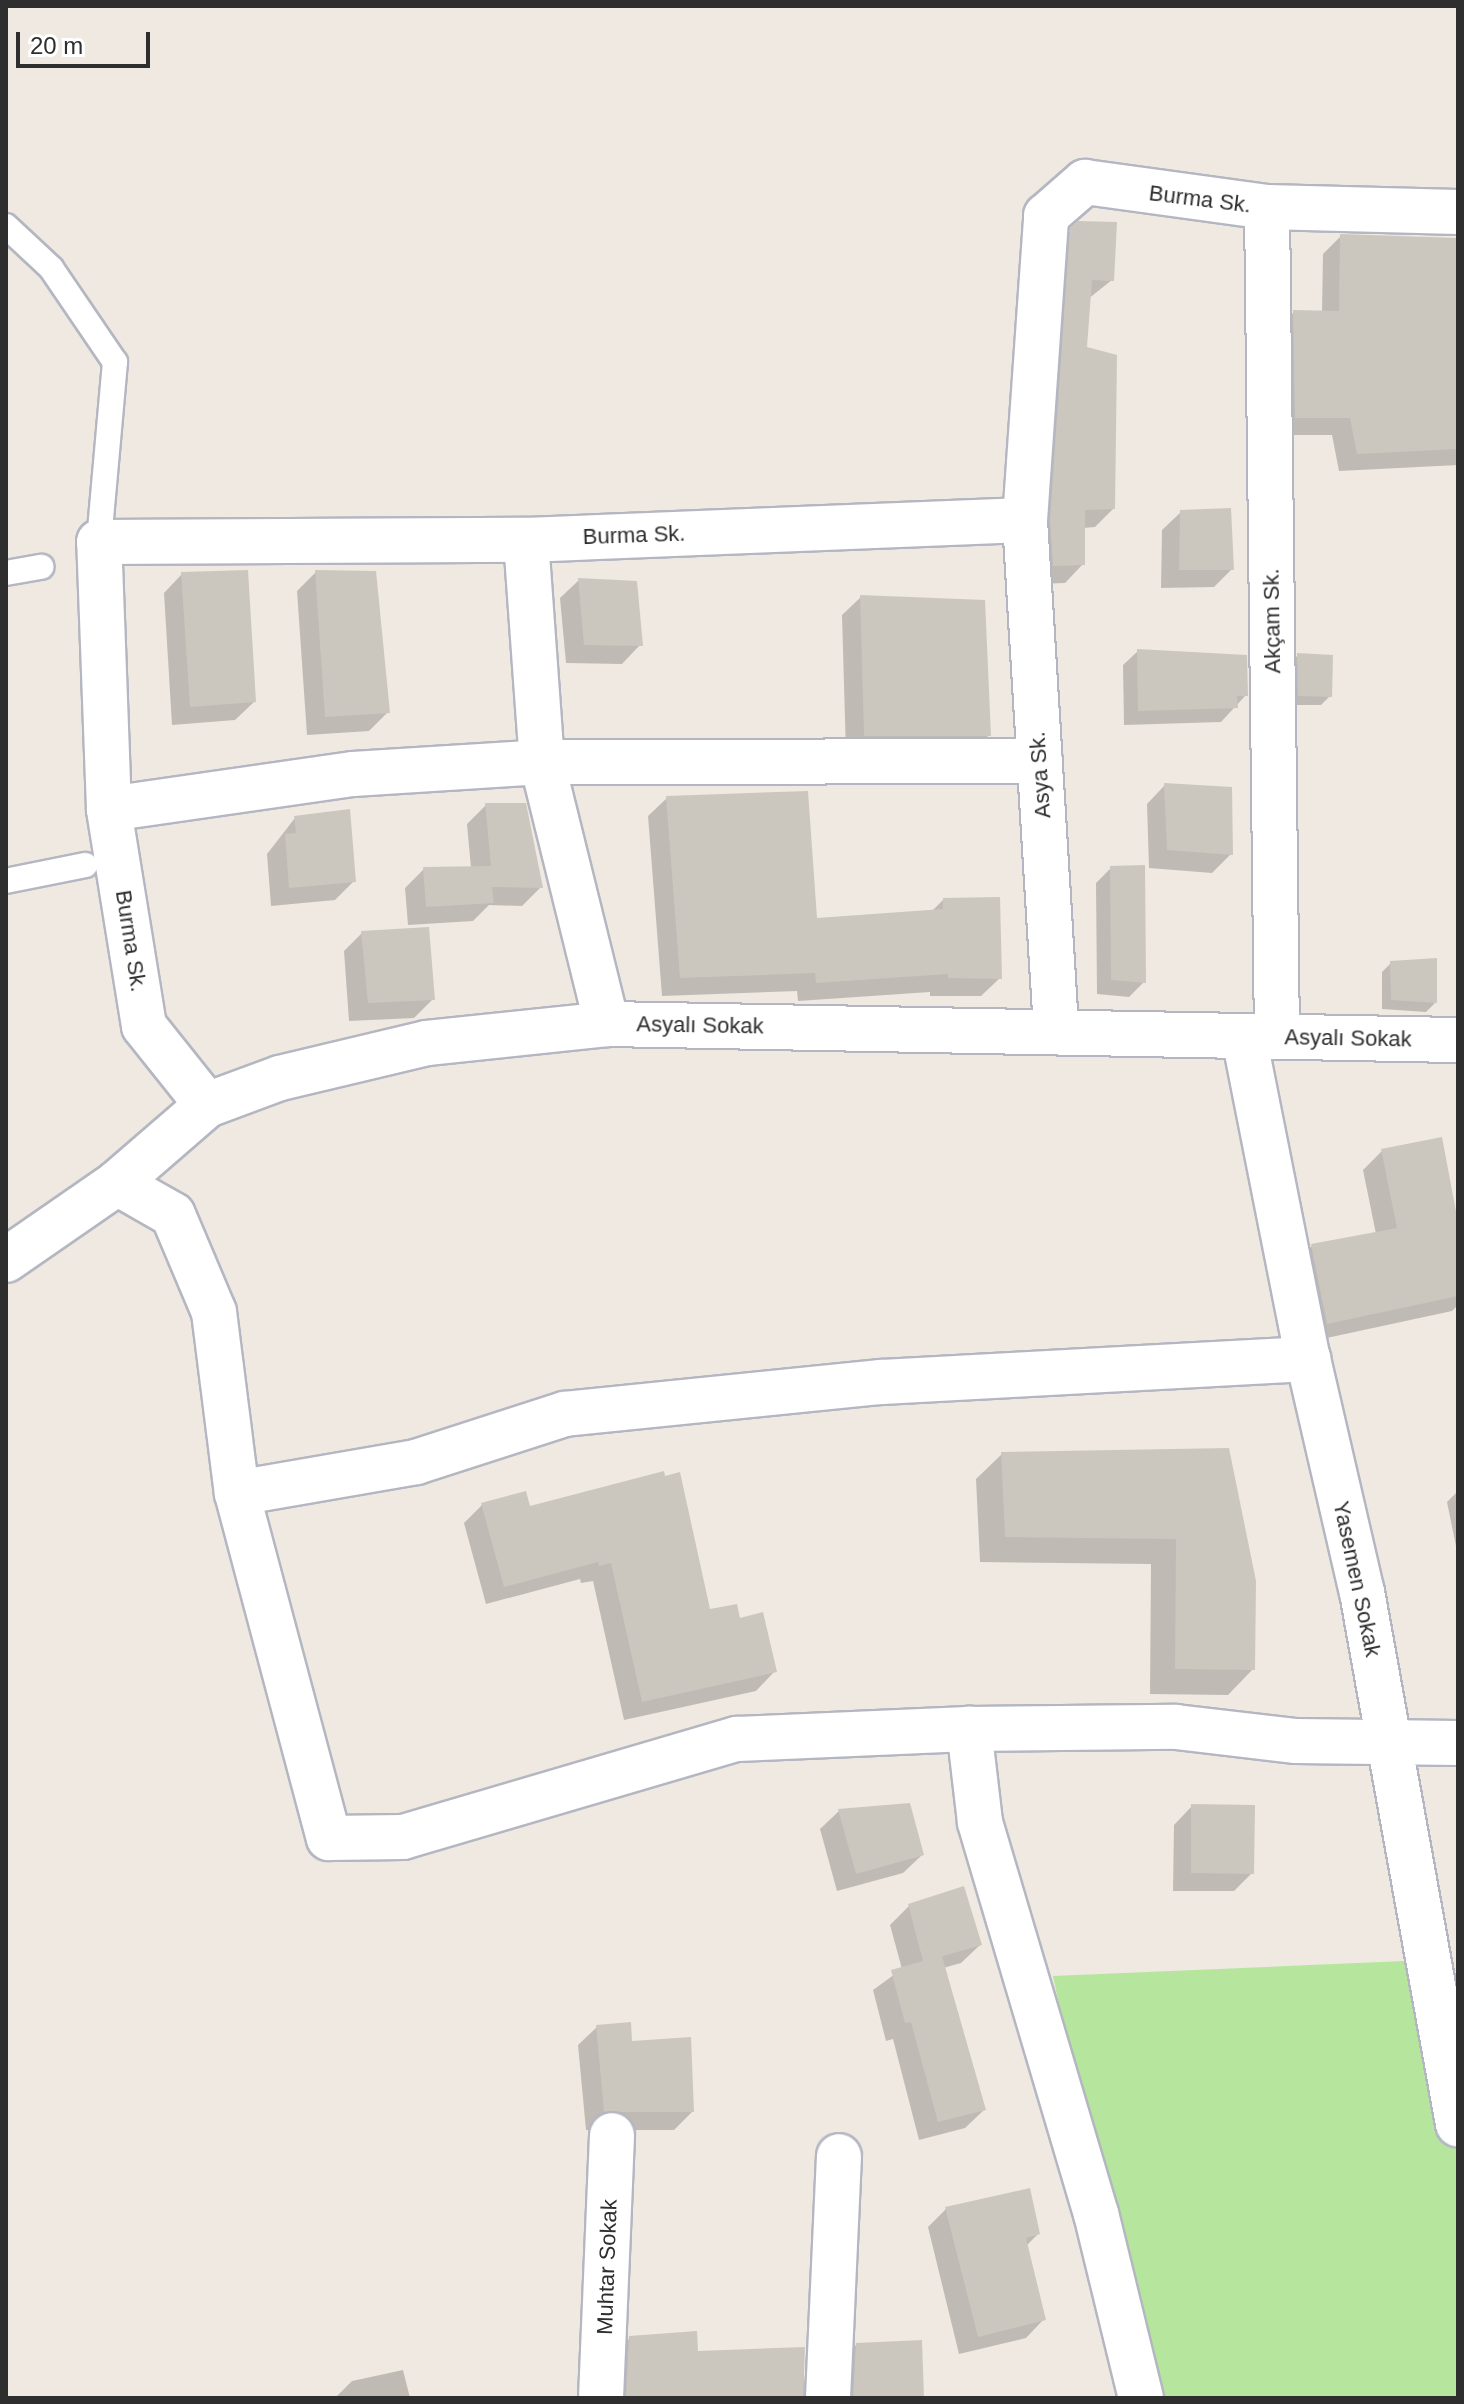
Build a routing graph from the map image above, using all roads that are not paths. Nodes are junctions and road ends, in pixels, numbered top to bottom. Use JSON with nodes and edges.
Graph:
{"nodes":[{"id":1,"x":1267,"y":207,"type":"junction"},
{"id":2,"x":1458,"y":212,"type":"edge"},
{"id":3,"x":6,"y":226,"type":"edge"},
{"id":4,"x":1025,"y":520,"type":"junction"},
{"id":5,"x":526,"y":540,"type":"junction"},
{"id":6,"x":99,"y":542,"type":"junction"},
{"id":7,"x":41,"y":567,"type":"dead end"},
{"id":8,"x":6,"y":573,"type":"edge"},
{"id":9,"x":1040,"y":761,"type":"junction"},
{"id":10,"x":542,"y":762,"type":"junction"},
{"id":11,"x":109,"y":809,"type":"junction"},
{"id":12,"x":85,"y":865,"type":"dead end"},
{"id":13,"x":6,"y":881,"type":"edge"},
{"id":14,"x":607,"y":1024,"type":"junction"},
{"id":15,"x":1056,"y":1029,"type":"junction"},
{"id":16,"x":1261,"y":1036,"type":"junction"},
{"id":17,"x":1458,"y":1040,"type":"edge"},
{"id":18,"x":207,"y":1105,"type":"junction"},
{"id":19,"x":117,"y":1183,"type":"junction"},
{"id":20,"x":6,"y":1260,"type":"edge"},
{"id":21,"x":1308,"y":1359,"type":"junction"},
{"id":22,"x":237,"y":1493,"type":"junction"},
{"id":23,"x":969,"y":1729,"type":"junction"},
{"id":24,"x":1389,"y":1740,"type":"junction"},
{"id":25,"x":1458,"y":1743,"type":"edge"},
{"id":26,"x":1458,"y":2124,"type":"edge"},
{"id":27,"x":612,"y":2135,"type":"dead end"},
{"id":28,"x":839,"y":2156,"type":"dead end"},
{"id":29,"x":601,"y":2398,"type":"edge"},
{"id":30,"x":828,"y":2398,"type":"edge"},
{"id":31,"x":1141,"y":2398,"type":"edge"}],
"edges":[{"from":1,"to":2,"type":"street","name":"Burma Sk."},
{"from":1,"to":4,"type":"street","name":"Burma Sk."},
{"from":1,"to":16,"type":"street","name":"Akçam Sk."},
{"from":3,"to":6,"type":"lane"},
{"from":4,"to":5,"type":"street","name":"Burma Sk."},
{"from":4,"to":9,"type":"street","name":"Asya Sk."},
{"from":5,"to":6,"type":"street","name":"Burma Sk."},
{"from":5,"to":10,"type":"street"},
{"from":6,"to":11,"type":"street","name":"Burma Sk."},
{"from":7,"to":8,"type":"lane"},
{"from":9,"to":10,"type":"street"},
{"from":9,"to":15,"type":"street","name":"Asya Sk."},
{"from":10,"to":11,"type":"street"},
{"from":10,"to":14,"type":"street"},
{"from":11,"to":18,"type":"street","name":"Burma Sk."},
{"from":12,"to":13,"type":"lane"},
{"from":14,"to":15,"type":"street","name":"Asyalı Sokak"},
{"from":14,"to":18,"type":"street","name":"Asyalı Sokak"},
{"from":15,"to":16,"type":"street","name":"Asyalı Sokak"},
{"from":16,"to":17,"type":"street","name":"Asyalı Sokak"},
{"from":16,"to":21,"type":"street","name":"Yasemen Sokak"},
{"from":18,"to":19,"type":"street","name":"Asyalı Sokak"},
{"from":19,"to":20,"type":"street","name":"Asyalı Sokak"},
{"from":19,"to":22,"type":"street"},
{"from":21,"to":22,"type":"street"},
{"from":21,"to":24,"type":"street","name":"Yasemen Sokak"},
{"from":22,"to":23,"type":"street"},
{"from":23,"to":24,"type":"street"},
{"from":23,"to":31,"type":"street"},
{"from":24,"to":25,"type":"street"},
{"from":24,"to":26,"type":"street","name":"Yasemen Sokak"},
{"from":27,"to":29,"type":"street","name":"Muhtar Sokak"},
{"from":28,"to":30,"type":"street"}]}
